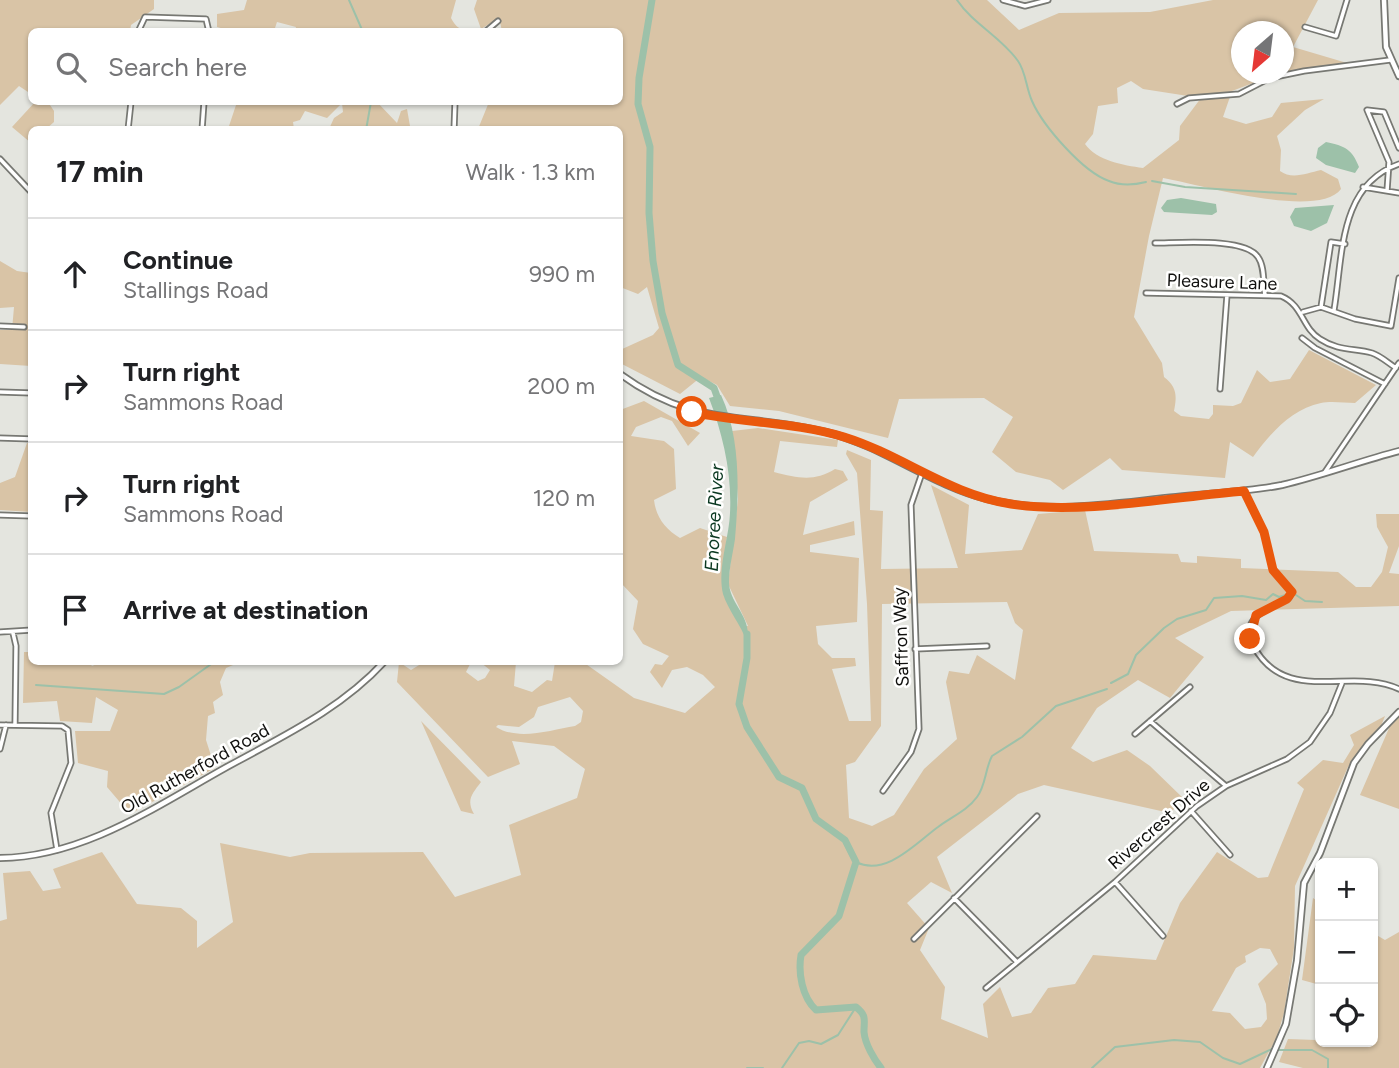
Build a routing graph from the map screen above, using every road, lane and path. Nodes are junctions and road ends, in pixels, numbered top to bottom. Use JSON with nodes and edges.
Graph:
{"nodes":[{"id":1,"x":1003,"y":0,"type":"edge"},
{"id":2,"x":1048,"y":0,"type":"edge"},
{"id":3,"x":1348,"y":0,"type":"edge"},
{"id":4,"x":1384,"y":0,"type":"edge"},
{"id":5,"x":498,"y":21,"type":"dead end"},
{"id":6,"x":1304,"y":27,"type":"dead end"},
{"id":7,"x":140,"y":28,"type":"edge"},
{"id":8,"x":208,"y":28,"type":"edge"},
{"id":9,"x":490,"y":28,"type":"edge"},
{"id":10,"x":1390,"y":60,"type":"junction"},
{"id":11,"x":1399,"y":76,"type":"edge"},
{"id":12,"x":1177,"y":104,"type":"dead end"},
{"id":13,"x":131,"y":105,"type":"edge"},
{"id":14,"x":204,"y":105,"type":"edge"},
{"id":15,"x":455,"y":105,"type":"edge"},
{"id":16,"x":128,"y":126,"type":"edge"},
{"id":17,"x":202,"y":126,"type":"edge"},
{"id":18,"x":454,"y":126,"type":"edge"},
{"id":19,"x":1399,"y":148,"type":"edge"},
{"id":20,"x":0,"y":159,"type":"edge"},
{"id":21,"x":1399,"y":164,"type":"edge"},
{"id":22,"x":1390,"y":167,"type":"junction"},
{"id":23,"x":1363,"y":187,"type":"junction"},
{"id":24,"x":28,"y":189,"type":"edge"},
{"id":25,"x":1387,"y":191,"type":"junction"},
{"id":26,"x":1399,"y":193,"type":"edge"},
{"id":27,"x":1155,"y":243,"type":"dead end"},
{"id":28,"x":1345,"y":244,"type":"junction"},
{"id":29,"x":1399,"y":278,"type":"edge"},
{"id":30,"x":1146,"y":293,"type":"dead end"},
{"id":31,"x":1227,"y":295,"type":"junction"},
{"id":32,"x":1265,"y":295,"type":"junction"},
{"id":33,"x":1321,"y":307,"type":"junction"},
{"id":34,"x":1334,"y":310,"type":"junction"},
{"id":35,"x":1302,"y":313,"type":"junction"},
{"id":36,"x":0,"y":326,"type":"edge"},
{"id":37,"x":24,"y":327,"type":"dead end"},
{"id":38,"x":1302,"y":338,"type":"dead end"},
{"id":39,"x":1399,"y":363,"type":"edge"},
{"id":40,"x":1396,"y":368,"type":"junction"},
{"id":41,"x":623,"y":376,"type":"edge"},
{"id":42,"x":1385,"y":384,"type":"junction"},
{"id":43,"x":1220,"y":389,"type":"dead end"},
{"id":44,"x":0,"y":392,"type":"edge"},
{"id":45,"x":28,"y":393,"type":"edge"},
{"id":46,"x":0,"y":438,"type":"edge"},
{"id":47,"x":28,"y":439,"type":"edge"},
{"id":48,"x":1399,"y":451,"type":"edge"},
{"id":49,"x":1325,"y":472,"type":"junction"},
{"id":50,"x":922,"y":473,"type":"junction"},
{"id":51,"x":1244,"y":491,"type":"junction"},
{"id":52,"x":0,"y":515,"type":"edge"},
{"id":53,"x":28,"y":516,"type":"edge"},
{"id":54,"x":28,"y":631,"type":"edge"},
{"id":55,"x":0,"y":632,"type":"edge"},
{"id":56,"x":13,"y":633,"type":"junction"},
{"id":57,"x":987,"y":646,"type":"dead end"},
{"id":58,"x":915,"y":649,"type":"junction"},
{"id":59,"x":380,"y":665,"type":"edge"},
{"id":60,"x":1342,"y":683,"type":"junction"},
{"id":61,"x":1190,"y":687,"type":"dead end"},
{"id":62,"x":1399,"y":689,"type":"edge"},
{"id":63,"x":1399,"y":712,"type":"edge"},
{"id":64,"x":1150,"y":721,"type":"junction"},
{"id":65,"x":0,"y":725,"type":"edge"},
{"id":66,"x":6,"y":725,"type":"junction"},
{"id":67,"x":15,"y":725,"type":"junction"},
{"id":68,"x":1135,"y":734,"type":"dead end"},
{"id":69,"x":0,"y":749,"type":"edge"},
{"id":70,"x":1226,"y":786,"type":"junction"},
{"id":71,"x":883,"y":792,"type":"dead end"},
{"id":72,"x":1191,"y":811,"type":"junction"},
{"id":73,"x":1037,"y":817,"type":"dead end"},
{"id":74,"x":57,"y":850,"type":"junction"},
{"id":75,"x":1230,"y":855,"type":"dead end"},
{"id":76,"x":0,"y":858,"type":"edge"},
{"id":77,"x":1115,"y":882,"type":"junction"},
{"id":78,"x":954,"y":898,"type":"junction"},
{"id":79,"x":1163,"y":936,"type":"dead end"},
{"id":80,"x":914,"y":939,"type":"dead end"},
{"id":81,"x":1017,"y":962,"type":"junction"},
{"id":82,"x":986,"y":988,"type":"dead end"},
{"id":83,"x":1267,"y":1068,"type":"edge"}],
"edges":[{"from":1,"to":2,"type":"street"},
{"from":3,"to":6,"type":"street"},
{"from":4,"to":10,"type":"street"},
{"from":5,"to":9,"type":"street"},
{"from":7,"to":8,"type":"street"},
{"from":10,"to":11,"type":"street"},
{"from":10,"to":12,"type":"street"},
{"from":13,"to":16,"type":"street"},
{"from":14,"to":17,"type":"street"},
{"from":15,"to":18,"type":"street"},
{"from":19,"to":22,"type":"street"},
{"from":20,"to":24,"type":"street"},
{"from":21,"to":22,"type":"street"},
{"from":22,"to":23,"type":"street"},
{"from":22,"to":25,"type":"street"},
{"from":23,"to":25,"type":"street"},
{"from":23,"to":28,"type":"street"},
{"from":25,"to":26,"type":"street"},
{"from":27,"to":32,"type":"street"},
{"from":28,"to":33,"type":"street"},
{"from":28,"to":34,"type":"street"},
{"from":29,"to":34,"type":"street"},
{"from":30,"to":31,"type":"street","name":"Pleasure Lane"},
{"from":31,"to":32,"type":"street","name":"Pleasure Lane"},
{"from":31,"to":43,"type":"street"},
{"from":32,"to":35,"type":"street","name":"Pleasure Lane"},
{"from":33,"to":34,"type":"street"},
{"from":33,"to":35,"type":"street"},
{"from":35,"to":40,"type":"street","name":"Pleasure Lane"},
{"from":36,"to":37,"type":"street"},
{"from":38,"to":42,"type":"street"},
{"from":39,"to":40,"type":"street"},
{"from":40,"to":42,"type":"street"},
{"from":41,"to":50,"type":"street"},
{"from":42,"to":49,"type":"street"},
{"from":44,"to":45,"type":"street"},
{"from":46,"to":47,"type":"street"},
{"from":48,"to":49,"type":"street"},
{"from":49,"to":51,"type":"street"},
{"from":50,"to":51,"type":"street"},
{"from":50,"to":58,"type":"street","name":"Saffron Way"},
{"from":51,"to":60,"type":"street"},
{"from":52,"to":53,"type":"street"},
{"from":54,"to":56,"type":"street"},
{"from":55,"to":56,"type":"street"},
{"from":56,"to":67,"type":"street"},
{"from":57,"to":58,"type":"street"},
{"from":58,"to":71,"type":"street","name":"Saffron Way"},
{"from":59,"to":74,"type":"street","name":"Old Rutherford Road"},
{"from":60,"to":62,"type":"street"},
{"from":60,"to":70,"type":"street","name":"Rivercrest Drive"},
{"from":61,"to":64,"type":"street"},
{"from":63,"to":83,"type":"street"},
{"from":64,"to":68,"type":"street"},
{"from":64,"to":70,"type":"street"},
{"from":65,"to":66,"type":"street"},
{"from":66,"to":67,"type":"street"},
{"from":66,"to":69,"type":"street"},
{"from":67,"to":74,"type":"street"},
{"from":70,"to":72,"type":"street","name":"Rivercrest Drive"},
{"from":72,"to":75,"type":"street"},
{"from":72,"to":77,"type":"street","name":"Rivercrest Drive"},
{"from":73,"to":78,"type":"street"},
{"from":74,"to":76,"type":"street","name":"Old Rutherford Road"},
{"from":77,"to":79,"type":"street"},
{"from":77,"to":81,"type":"street","name":"Rivercrest Drive"},
{"from":78,"to":80,"type":"street"},
{"from":78,"to":81,"type":"street"},
{"from":81,"to":82,"type":"street","name":"Rivercrest Drive"}]}
